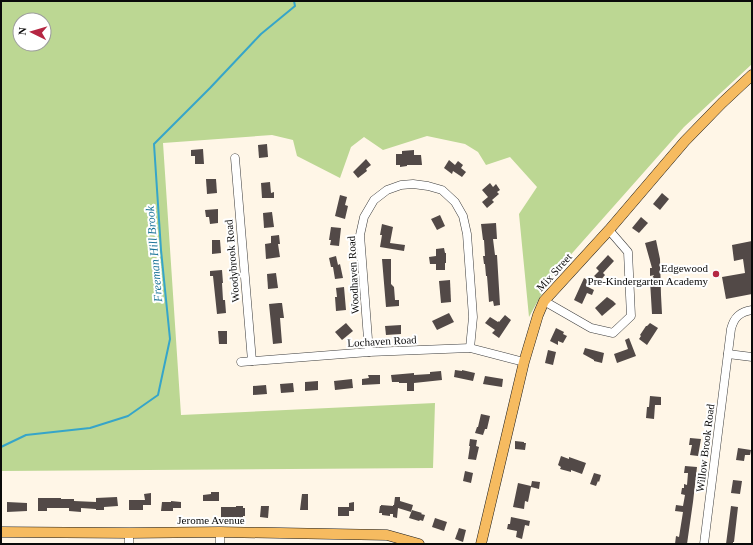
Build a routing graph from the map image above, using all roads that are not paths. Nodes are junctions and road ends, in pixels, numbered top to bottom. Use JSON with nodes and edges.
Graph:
{"nodes":[{"id":1,"x":752,"y":75,"type":"edge"},
{"id":2,"x":235,"y":158,"type":"dead end"},
{"id":3,"x":608,"y":230,"type":"junction"},
{"id":4,"x":544,"y":301,"type":"junction"},
{"id":5,"x":752,"y":310,"type":"edge"},
{"id":6,"x":470,"y":348,"type":"junction"},
{"id":7,"x":369,"y":352,"type":"junction"},
{"id":8,"x":728,"y":354,"type":"junction"},
{"id":9,"x":752,"y":357,"type":"edge"},
{"id":10,"x":252,"y":361,"type":"junction"},
{"id":11,"x":241,"y":362,"type":"dead end"},
{"id":12,"x":524,"y":362,"type":"junction"},
{"id":13,"x":1,"y":532,"type":"edge"},
{"id":14,"x":220,"y":532,"type":"junction"},
{"id":15,"x":129,"y":533,"type":"junction"},
{"id":16,"x":129,"y":544,"type":"edge"},
{"id":17,"x":220,"y":544,"type":"edge"},
{"id":18,"x":419,"y":544,"type":"edge"},
{"id":19,"x":481,"y":544,"type":"edge"},
{"id":20,"x":704,"y":544,"type":"edge"}],
"edges":[{"from":1,"to":3,"type":"main road","name":"Mix Street"},
{"from":2,"to":10,"type":"street","name":"Woodybrook Road"},
{"from":3,"to":4,"type":"main road","name":"Mix Street"},
{"from":3,"to":4,"type":"street"},
{"from":4,"to":12,"type":"main road","name":"Mix Street"},
{"from":5,"to":8,"type":"street","name":"Willow Brook Road"},
{"from":6,"to":7,"type":"street","name":"Lochaven Road"},
{"from":6,"to":7,"type":"street","name":"Woodhaven Road"},
{"from":6,"to":12,"type":"street","name":"Lochaven Road"},
{"from":7,"to":10,"type":"street","name":"Lochaven Road"},
{"from":8,"to":9,"type":"street"},
{"from":8,"to":20,"type":"street","name":"Willow Brook Road"},
{"from":10,"to":11,"type":"street","name":"Lochaven Road"},
{"from":12,"to":19,"type":"main road","name":"Mix Street"},
{"from":13,"to":15,"type":"main road","name":"Jerome Avenue"},
{"from":14,"to":15,"type":"main road","name":"Jerome Avenue"},
{"from":14,"to":17,"type":"street"},
{"from":14,"to":18,"type":"main road","name":"Jerome Avenue"},
{"from":15,"to":16,"type":"street"}]}
